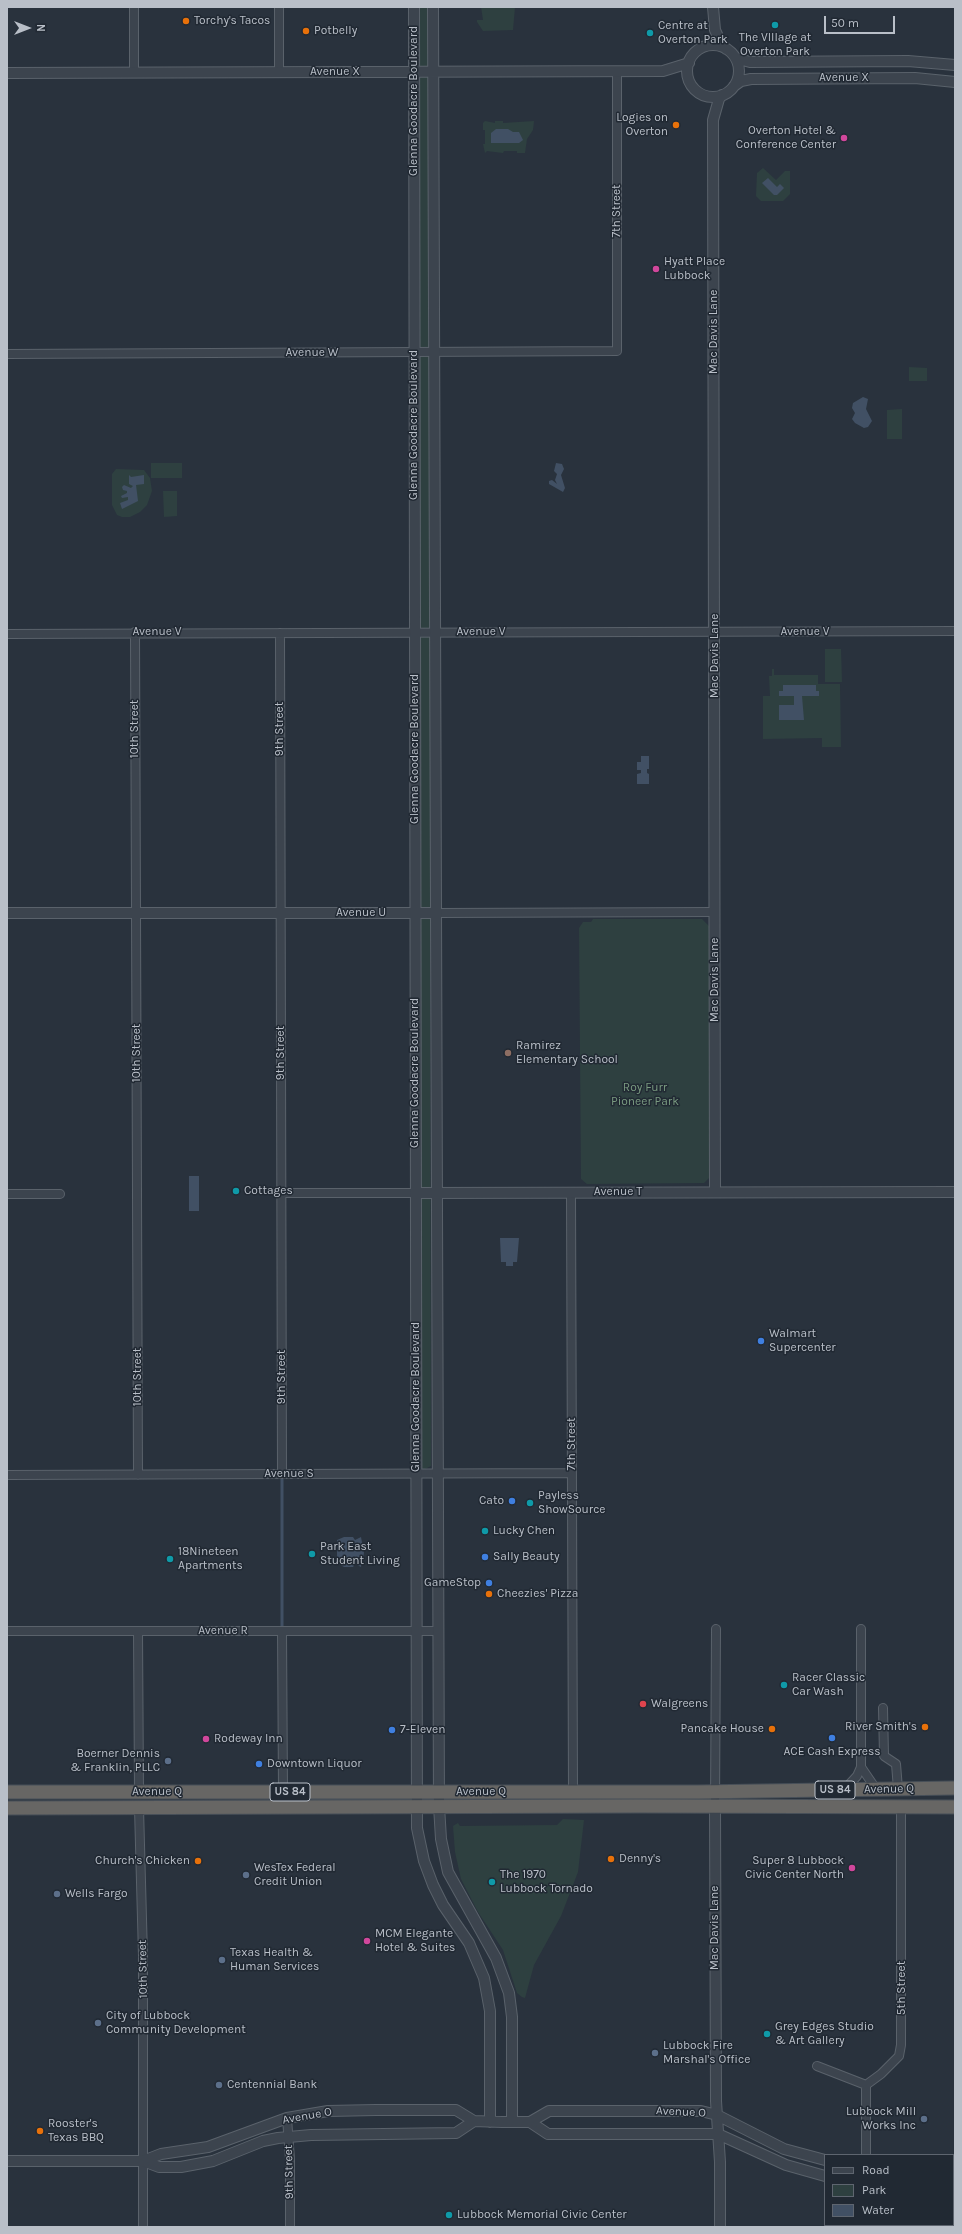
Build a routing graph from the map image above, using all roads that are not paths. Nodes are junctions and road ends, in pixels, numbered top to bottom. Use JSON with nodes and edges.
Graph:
{"nodes":[{"id":1,"x":134,"y":7,"type":"edge"},
{"id":2,"x":279,"y":7,"type":"edge"},
{"id":3,"x":414,"y":7,"type":"edge"},
{"id":4,"x":434,"y":7,"type":"edge"},
{"id":5,"x":713,"y":7,"type":"edge"},
{"id":6,"x":713,"y":22,"type":"junction"},
{"id":7,"x":700,"y":48,"type":"junction"},
{"id":8,"x":726,"y":49,"type":"junction"},
{"id":9,"x":736,"y":58,"type":"junction"},
{"id":10,"x":689,"y":63,"type":"junction"},
{"id":11,"x":955,"y":65,"type":"edge"},
{"id":12,"x":617,"y":71,"type":"junction"},
{"id":13,"x":663,"y":71,"type":"junction"},
{"id":14,"x":279,"y":72,"type":"junction"},
{"id":15,"x":414,"y":72,"type":"junction"},
{"id":16,"x":434,"y":72,"type":"junction"},
{"id":17,"x":7,"y":73,"type":"edge"},
{"id":18,"x":134,"y":73,"type":"junction"},
{"id":19,"x":690,"y":82,"type":"junction"},
{"id":20,"x":955,"y":82,"type":"edge"},
{"id":21,"x":734,"y":86,"type":"junction"},
{"id":22,"x":701,"y":94,"type":"junction"},
{"id":23,"x":722,"y":95,"type":"junction"},
{"id":24,"x":713,"y":120,"type":"junction"},
{"id":25,"x":617,"y":351,"type":"joint"},
{"id":26,"x":414,"y":352,"type":"junction"},
{"id":27,"x":435,"y":352,"type":"junction"},
{"id":28,"x":7,"y":354,"type":"edge"},
{"id":29,"x":715,"y":631,"type":"junction"},
{"id":30,"x":955,"y":631,"type":"edge"},
{"id":31,"x":135,"y":632,"type":"junction"},
{"id":32,"x":280,"y":632,"type":"junction"},
{"id":33,"x":414,"y":632,"type":"junction"},
{"id":34,"x":436,"y":632,"type":"junction"},
{"id":35,"x":7,"y":634,"type":"edge"},
{"id":36,"x":415,"y":912,"type":"junction"},
{"id":37,"x":437,"y":912,"type":"junction"},
{"id":38,"x":715,"y":912,"type":"junction"},
{"id":39,"x":7,"y":913,"type":"edge"},
{"id":40,"x":136,"y":913,"type":"junction"},
{"id":41,"x":281,"y":913,"type":"junction"},
{"id":42,"x":571,"y":1192,"type":"junction"},
{"id":43,"x":715,"y":1192,"type":"junction"},
{"id":44,"x":955,"y":1192,"type":"edge"},
{"id":45,"x":281,"y":1193,"type":"junction"},
{"id":46,"x":415,"y":1193,"type":"junction"},
{"id":47,"x":438,"y":1193,"type":"junction"},
{"id":48,"x":7,"y":1194,"type":"edge"},
{"id":49,"x":60,"y":1194,"type":"dead end"},
{"id":50,"x":572,"y":1473,"type":"junction"},
{"id":51,"x":282,"y":1474,"type":"junction"},
{"id":52,"x":416,"y":1474,"type":"junction"},
{"id":53,"x":439,"y":1474,"type":"junction"},
{"id":54,"x":7,"y":1475,"type":"edge"},
{"id":55,"x":138,"y":1475,"type":"junction"},
{"id":56,"x":716,"y":1629,"type":"dead end"},
{"id":57,"x":861,"y":1629,"type":"dead end"},
{"id":58,"x":7,"y":1631,"type":"edge"},
{"id":59,"x":138,"y":1631,"type":"junction"},
{"id":60,"x":282,"y":1631,"type":"junction"},
{"id":61,"x":416,"y":1631,"type":"junction"},
{"id":62,"x":439,"y":1631,"type":"junction"},
{"id":63,"x":883,"y":1708,"type":"dead end"},
{"id":64,"x":861,"y":1767,"type":"junction"},
{"id":65,"x":898,"y":1788,"type":"junction"},
{"id":66,"x":955,"y":1788,"type":"edge"},
{"id":67,"x":876,"y":1789,"type":"junction"},
{"id":68,"x":845,"y":1790,"type":"junction"},
{"id":69,"x":7,"y":1792,"type":"edge"},
{"id":70,"x":139,"y":1792,"type":"junction"},
{"id":71,"x":206,"y":1792,"type":"junction"},
{"id":72,"x":283,"y":1792,"type":"junction"},
{"id":73,"x":417,"y":1792,"type":"junction"},
{"id":74,"x":439,"y":1792,"type":"junction"},
{"id":75,"x":573,"y":1792,"type":"junction"},
{"id":76,"x":715,"y":1792,"type":"junction"},
{"id":77,"x":417,"y":1806,"type":"junction"},
{"id":78,"x":439,"y":1806,"type":"junction"},
{"id":79,"x":715,"y":1806,"type":"junction"},
{"id":80,"x":901,"y":1806,"type":"junction"},
{"id":81,"x":955,"y":1807,"type":"edge"},
{"id":82,"x":7,"y":1808,"type":"edge"},
{"id":83,"x":83,"y":1808,"type":"junction"},
{"id":84,"x":139,"y":1808,"type":"junction"},
{"id":85,"x":817,"y":2066,"type":"dead end"},
{"id":86,"x":866,"y":2085,"type":"junction"},
{"id":87,"x":717,"y":2115,"type":"junction"},
{"id":88,"x":287,"y":2118,"type":"junction"},
{"id":89,"x":474,"y":2122,"type":"junction"},
{"id":90,"x":490,"y":2122,"type":"junction"},
{"id":91,"x":512,"y":2122,"type":"junction"},
{"id":92,"x":530,"y":2122,"type":"junction"},
{"id":93,"x":718,"y":2134,"type":"junction"},
{"id":94,"x":288,"y":2136,"type":"junction"},
{"id":95,"x":866,"y":2154,"type":"edge"},
{"id":96,"x":824,"y":2160,"type":"edge"},
{"id":97,"x":143,"y":2161,"type":"junction"},
{"id":98,"x":7,"y":2162,"type":"edge"},
{"id":99,"x":824,"y":2176,"type":"edge"},
{"id":100,"x":143,"y":2227,"type":"edge"},
{"id":101,"x":290,"y":2227,"type":"edge"},
{"id":102,"x":720,"y":2227,"type":"edge"}],
"edges":[{"from":1,"to":18,"type":"street"},
{"from":2,"to":14,"type":"street"},
{"from":3,"to":15,"type":"street","name":"Glenna Goodacre Boulevard"},
{"from":4,"to":16,"type":"street","name":"Glenna Goodacre Boulevard"},
{"from":5,"to":6,"type":"street"},
{"from":6,"to":7,"type":"street"},
{"from":6,"to":8,"type":"street"},
{"from":7,"to":8,"type":"street"},
{"from":7,"to":10,"type":"street"},
{"from":8,"to":9,"type":"street"},
{"from":9,"to":11,"type":"street","name":"Avenue X"},
{"from":9,"to":21,"type":"street"},
{"from":10,"to":13,"type":"street","name":"Avenue X"},
{"from":10,"to":19,"type":"street"},
{"from":12,"to":13,"type":"street","name":"Avenue X"},
{"from":12,"to":16,"type":"street","name":"Avenue X"},
{"from":12,"to":25,"type":"street","name":"7th Street"},
{"from":13,"to":19,"type":"street","name":"Avenue X"},
{"from":14,"to":15,"type":"street","name":"Avenue X"},
{"from":14,"to":18,"type":"street","name":"Avenue X"},
{"from":15,"to":16,"type":"street","name":"Avenue X"},
{"from":15,"to":26,"type":"street","name":"Glenna Goodacre Boulevard"},
{"from":16,"to":27,"type":"street","name":"Glenna Goodacre Boulevard"},
{"from":17,"to":18,"type":"street","name":"Avenue X"},
{"from":19,"to":22,"type":"street"},
{"from":20,"to":21,"type":"street","name":"Avenue X"},
{"from":21,"to":23,"type":"street"},
{"from":22,"to":23,"type":"street"},
{"from":22,"to":24,"type":"street"},
{"from":23,"to":24,"type":"street"},
{"from":24,"to":29,"type":"street","name":"Mac Davis Lane"},
{"from":25,"to":27,"type":"street","name":"Avenue W"},
{"from":26,"to":27,"type":"street","name":"Avenue W"},
{"from":26,"to":28,"type":"street","name":"Avenue W"},
{"from":26,"to":33,"type":"street","name":"Glenna Goodacre Boulevard"},
{"from":27,"to":34,"type":"street","name":"Glenna Goodacre Boulevard"},
{"from":29,"to":30,"type":"street","name":"Avenue V"},
{"from":29,"to":34,"type":"street","name":"Avenue V"},
{"from":29,"to":38,"type":"street","name":"Mac Davis Lane"},
{"from":31,"to":32,"type":"street","name":"Avenue V"},
{"from":31,"to":35,"type":"street","name":"Avenue V"},
{"from":31,"to":40,"type":"street","name":"10th Street"},
{"from":32,"to":33,"type":"street","name":"Avenue V"},
{"from":32,"to":41,"type":"street","name":"9th Street"},
{"from":33,"to":34,"type":"street","name":"Avenue V"},
{"from":33,"to":36,"type":"street","name":"Glenna Goodacre Boulevard"},
{"from":34,"to":37,"type":"street","name":"Glenna Goodacre Boulevard"},
{"from":36,"to":37,"type":"street","name":"Avenue U"},
{"from":36,"to":41,"type":"street","name":"Avenue U"},
{"from":36,"to":46,"type":"street","name":"Glenna Goodacre Boulevard"},
{"from":37,"to":38,"type":"street","name":"Avenue U"},
{"from":37,"to":47,"type":"street","name":"Glenna Goodacre Boulevard"},
{"from":38,"to":43,"type":"street","name":"Mac Davis Lane"},
{"from":39,"to":40,"type":"street","name":"Avenue U"},
{"from":40,"to":41,"type":"street","name":"Avenue U"},
{"from":40,"to":55,"type":"street","name":"10th Street"},
{"from":41,"to":45,"type":"street","name":"9th Street"},
{"from":42,"to":43,"type":"street","name":"Avenue T"},
{"from":42,"to":47,"type":"street","name":"Avenue T"},
{"from":42,"to":50,"type":"street","name":"7th Street"},
{"from":43,"to":44,"type":"street","name":"Avenue T"},
{"from":45,"to":46,"type":"street","name":"Avenue T"},
{"from":45,"to":51,"type":"street","name":"9th Street"},
{"from":46,"to":47,"type":"street","name":"Avenue T"},
{"from":46,"to":52,"type":"street","name":"Glenna Goodacre Boulevard"},
{"from":47,"to":53,"type":"street","name":"Glenna Goodacre Boulevard"},
{"from":48,"to":49,"type":"street"},
{"from":50,"to":53,"type":"street","name":"Avenue S"},
{"from":50,"to":75,"type":"street","name":"7th Street"},
{"from":51,"to":52,"type":"street","name":"Avenue S"},
{"from":51,"to":55,"type":"street","name":"Avenue S"},
{"from":52,"to":53,"type":"street","name":"Avenue S"},
{"from":52,"to":61,"type":"street","name":"Glenna Goodacre Boulevard"},
{"from":53,"to":62,"type":"street","name":"Glenna Goodacre Boulevard"},
{"from":54,"to":55,"type":"street","name":"Avenue S"},
{"from":56,"to":76,"type":"street","name":"Mac Davis Lane"},
{"from":57,"to":64,"type":"street"},
{"from":58,"to":59,"type":"street","name":"Avenue R"},
{"from":59,"to":60,"type":"street","name":"Avenue R"},
{"from":59,"to":70,"type":"street"},
{"from":60,"to":61,"type":"street","name":"Avenue R"},
{"from":60,"to":72,"type":"street"},
{"from":61,"to":62,"type":"street","name":"Avenue R"},
{"from":61,"to":73,"type":"street","name":"Glenna Goodacre Boulevard"},
{"from":62,"to":74,"type":"street","name":"Glenna Goodacre Boulevard"},
{"from":63,"to":65,"type":"street"},
{"from":64,"to":67,"type":"street"},
{"from":64,"to":68,"type":"street"},
{"from":65,"to":66,"type":"highway","name":"Avenue Q","number":"US 84"},
{"from":65,"to":67,"type":"highway","name":"Avenue Q","number":"US 84"},
{"from":67,"to":68,"type":"highway","name":"Avenue Q","number":"US 84"},
{"from":68,"to":76,"type":"highway","name":"Avenue Q","number":"US 84"},
{"from":69,"to":70,"type":"highway","name":"Avenue Q","number":"US 84"},
{"from":70,"to":71,"type":"highway","name":"Avenue Q","number":"US 84"},
{"from":70,"to":83,"type":"highway"},
{"from":71,"to":72,"type":"highway","name":"Avenue Q","number":"US 84"},
{"from":71,"to":84,"type":"highway"},
{"from":72,"to":73,"type":"highway","name":"Avenue Q","number":"US 84"},
{"from":73,"to":74,"type":"highway","name":"Avenue Q","number":"US 84"},
{"from":73,"to":77,"type":"street","name":"Glenna Goodacre Boulevard"},
{"from":74,"to":75,"type":"highway","name":"Avenue Q","number":"US 84"},
{"from":74,"to":78,"type":"street","name":"Glenna Goodacre Boulevard"},
{"from":75,"to":76,"type":"highway","name":"Avenue Q","number":"US 84"},
{"from":76,"to":79,"type":"street","name":"Mac Davis Lane"},
{"from":77,"to":78,"type":"highway","name":"Avenue Q","number":"US 84"},
{"from":77,"to":84,"type":"highway","name":"Avenue Q","number":"US 84"},
{"from":77,"to":90,"type":"street","name":"Glenna Goodacre Boulevard"},
{"from":78,"to":79,"type":"highway","name":"Avenue Q","number":"US 84"},
{"from":78,"to":91,"type":"street","name":"Glenna Goodacre Boulevard"},
{"from":79,"to":80,"type":"highway","name":"Avenue Q","number":"US 84"},
{"from":79,"to":87,"type":"street","name":"Mac Davis Lane"},
{"from":80,"to":81,"type":"highway","name":"Avenue Q","number":"US 84"},
{"from":80,"to":86,"type":"street","name":"5th Street"},
{"from":82,"to":83,"type":"highway","name":"Avenue Q","number":"US 84"},
{"from":83,"to":84,"type":"highway","name":"Avenue Q","number":"US 84"},
{"from":84,"to":97,"type":"street","name":"10th Street"},
{"from":85,"to":86,"type":"street"},
{"from":86,"to":95,"type":"street"},
{"from":87,"to":92,"type":"street","name":"Avenue O"},
{"from":87,"to":93,"type":"street","name":"Mac Davis Lane"},
{"from":87,"to":96,"type":"street","name":"Avenue O"},
{"from":88,"to":89,"type":"street","name":"Avenue O"},
{"from":88,"to":94,"type":"street","name":"9th Street"},
{"from":88,"to":97,"type":"street","name":"Avenue O"},
{"from":89,"to":90,"type":"street"},
{"from":89,"to":94,"type":"street","name":"Avenue O"},
{"from":90,"to":91,"type":"street"},
{"from":91,"to":92,"type":"street"},
{"from":92,"to":93,"type":"street","name":"Avenue O"},
{"from":93,"to":99,"type":"street","name":"Avenue O"},
{"from":93,"to":102,"type":"street","name":"Mac Davis Lane"},
{"from":94,"to":97,"type":"street","name":"Avenue O"},
{"from":94,"to":101,"type":"street","name":"9th Street"},
{"from":97,"to":98,"type":"street","name":"Avenue O"},
{"from":97,"to":100,"type":"street","name":"10th Street"}]}
